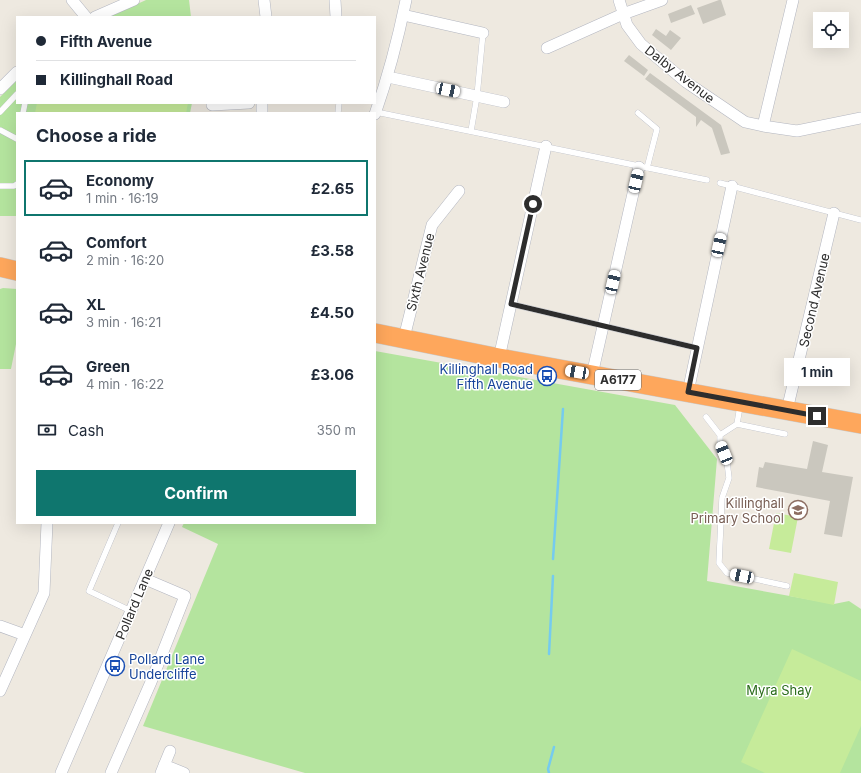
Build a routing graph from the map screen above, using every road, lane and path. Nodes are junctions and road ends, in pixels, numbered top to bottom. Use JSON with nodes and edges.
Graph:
{"nodes":[{"id":1,"x":72,"y":0,"type":"edge"},
{"id":2,"x":134,"y":0,"type":"edge"},
{"id":3,"x":264,"y":0,"type":"edge"},
{"id":4,"x":336,"y":0,"type":"edge"},
{"id":5,"x":406,"y":0,"type":"edge"},
{"id":6,"x":619,"y":0,"type":"edge"},
{"id":7,"x":662,"y":0,"type":"edge"},
{"id":8,"x":793,"y":0,"type":"edge"},
{"id":9,"x":623,"y":14,"type":"junction"},
{"id":10,"x":403,"y":15,"type":"junction"},
{"id":11,"x":85,"y":16,"type":"edge"},
{"id":12,"x":97,"y":16,"type":"edge"},
{"id":13,"x":266,"y":16,"type":"edge"},
{"id":14,"x":336,"y":16,"type":"edge"},
{"id":15,"x":483,"y":34,"type":"joint"},
{"id":16,"x":547,"y":48,"type":"dead end"},
{"id":17,"x":16,"y":73,"type":"edge"},
{"id":18,"x":388,"y":77,"type":"junction"},
{"id":19,"x":3,"y":82,"type":"edge"},
{"id":20,"x":16,"y":95,"type":"edge"},
{"id":21,"x":478,"y":96,"type":"junction"},
{"id":22,"x":504,"y":102,"type":"dead end"},
{"id":23,"x":230,"y":104,"type":"edge"},
{"id":24,"x":212,"y":105,"type":"dead end"},
{"id":25,"x":376,"y":108,"type":"edge"},
{"id":26,"x":0,"y":112,"type":"edge"},
{"id":27,"x":638,"y":113,"type":"dead end"},
{"id":28,"x":861,"y":118,"type":"edge"},
{"id":29,"x":763,"y":126,"type":"junction"},
{"id":30,"x":0,"y":130,"type":"edge"},
{"id":31,"x":471,"y":131,"type":"junction"},
{"id":32,"x":16,"y":138,"type":"edge"},
{"id":33,"x":546,"y":146,"type":"junction"},
{"id":34,"x":643,"y":167,"type":"junction"},
{"id":35,"x":707,"y":180,"type":"dead end"},
{"id":36,"x":720,"y":183,"type":"dead end"},
{"id":37,"x":16,"y":185,"type":"edge"},
{"id":38,"x":0,"y":186,"type":"edge"},
{"id":39,"x":732,"y":186,"type":"junction"},
{"id":40,"x":459,"y":191,"type":"dead end"},
{"id":41,"x":834,"y":213,"type":"junction"},
{"id":42,"x":861,"y":220,"type":"edge"},
{"id":43,"x":0,"y":267,"type":"edge"},
{"id":44,"x":16,"y":270,"type":"edge"},
{"id":45,"x":511,"y":304,"type":"junction"},
{"id":46,"x":603,"y":326,"type":"junction"},
{"id":47,"x":376,"y":333,"type":"edge"},
{"id":48,"x":404,"y":338,"type":"junction"},
{"id":49,"x":697,"y":348,"type":"junction"},
{"id":50,"x":499,"y":358,"type":"junction"},
{"id":51,"x":592,"y":375,"type":"junction"},
{"id":52,"x":688,"y":392,"type":"junction"},
{"id":53,"x":740,"y":402,"type":"junction"},
{"id":54,"x":787,"y":410,"type":"junction"},
{"id":55,"x":706,"y":417,"type":"dead end"},
{"id":56,"x":736,"y":424,"type":"junction"},
{"id":57,"x":861,"y":424,"type":"edge"},
{"id":58,"x":785,"y":434,"type":"dead end"},
{"id":59,"x":720,"y":435,"type":"junction"},
{"id":60,"x":47,"y":524,"type":"edge"},
{"id":61,"x":118,"y":524,"type":"edge"},
{"id":62,"x":169,"y":524,"type":"edge"},
{"id":63,"x":145,"y":579,"type":"junction"},
{"id":64,"x":787,"y":586,"type":"dead end"},
{"id":65,"x":131,"y":611,"type":"junction"},
{"id":66,"x":0,"y":626,"type":"edge"},
{"id":67,"x":25,"y":635,"type":"junction"},
{"id":68,"x":0,"y":691,"type":"edge"},
{"id":69,"x":170,"y":752,"type":"dead end"},
{"id":70,"x":163,"y":769,"type":"edge"},
{"id":71,"x":61,"y":773,"type":"edge"},
{"id":72,"x":111,"y":773,"type":"edge"},
{"id":73,"x":184,"y":773,"type":"edge"}],
"edges":[{"from":1,"to":11,"type":"street"},
{"from":2,"to":12,"type":"street"},
{"from":3,"to":13,"type":"street"},
{"from":4,"to":14,"type":"street"},
{"from":5,"to":10,"type":"street"},
{"from":6,"to":9,"type":"street","name":"Dalby Avenue"},
{"from":7,"to":9,"type":"street"},
{"from":8,"to":29,"type":"street"},
{"from":9,"to":16,"type":"street"},
{"from":9,"to":29,"type":"street","name":"Dalby Avenue"},
{"from":10,"to":15,"type":"street"},
{"from":10,"to":18,"type":"street"},
{"from":15,"to":21,"type":"lane"},
{"from":17,"to":19,"type":"street"},
{"from":18,"to":21,"type":"street"},
{"from":18,"to":25,"type":"street"},
{"from":20,"to":26,"type":"lane"},
{"from":21,"to":22,"type":"street"},
{"from":21,"to":31,"type":"lane"},
{"from":23,"to":24,"type":"street"},
{"from":25,"to":31,"type":"lane"},
{"from":27,"to":34,"type":"lane"},
{"from":28,"to":29,"type":"street","name":"Dalby Avenue"},
{"from":30,"to":32,"type":"lane"},
{"from":31,"to":33,"type":"lane"},
{"from":33,"to":34,"type":"lane"},
{"from":33,"to":45,"type":"street"},
{"from":34,"to":35,"type":"lane"},
{"from":34,"to":46,"type":"street"},
{"from":36,"to":39,"type":"lane"},
{"from":37,"to":38,"type":"lane"},
{"from":39,"to":41,"type":"lane"},
{"from":39,"to":49,"type":"street"},
{"from":40,"to":48,"type":"street","name":"Sixth Avenue"},
{"from":41,"to":42,"type":"lane"},
{"from":41,"to":54,"type":"street","name":"Second Avenue"},
{"from":43,"to":44,"type":"highway"},
{"from":45,"to":46,"type":"lane"},
{"from":45,"to":50,"type":"street"},
{"from":46,"to":49,"type":"lane"},
{"from":46,"to":51,"type":"street"},
{"from":47,"to":48,"type":"highway","number":"A6177"},
{"from":48,"to":50,"type":"highway","number":"A6177"},
{"from":49,"to":52,"type":"street"},
{"from":50,"to":51,"type":"highway","number":"A6177"},
{"from":51,"to":52,"type":"highway","number":"A6177"},
{"from":52,"to":53,"type":"highway","number":"A6177"},
{"from":53,"to":54,"type":"highway","number":"A6177"},
{"from":53,"to":56,"type":"lane"},
{"from":54,"to":57,"type":"highway","number":"A6177"},
{"from":55,"to":59,"type":"lane"},
{"from":56,"to":58,"type":"lane"},
{"from":56,"to":59,"type":"lane"},
{"from":59,"to":64,"type":"lane"},
{"from":60,"to":67,"type":"street"},
{"from":61,"to":65,"type":"lane"},
{"from":62,"to":63,"type":"street","name":"Pollard Lane"},
{"from":63,"to":65,"type":"street","name":"Pollard Lane"},
{"from":63,"to":72,"type":"street"},
{"from":65,"to":71,"type":"street","name":"Pollard Lane"},
{"from":66,"to":67,"type":"street"},
{"from":67,"to":68,"type":"street"},
{"from":69,"to":70,"type":"street"},
{"from":70,"to":73,"type":"street"}]}
